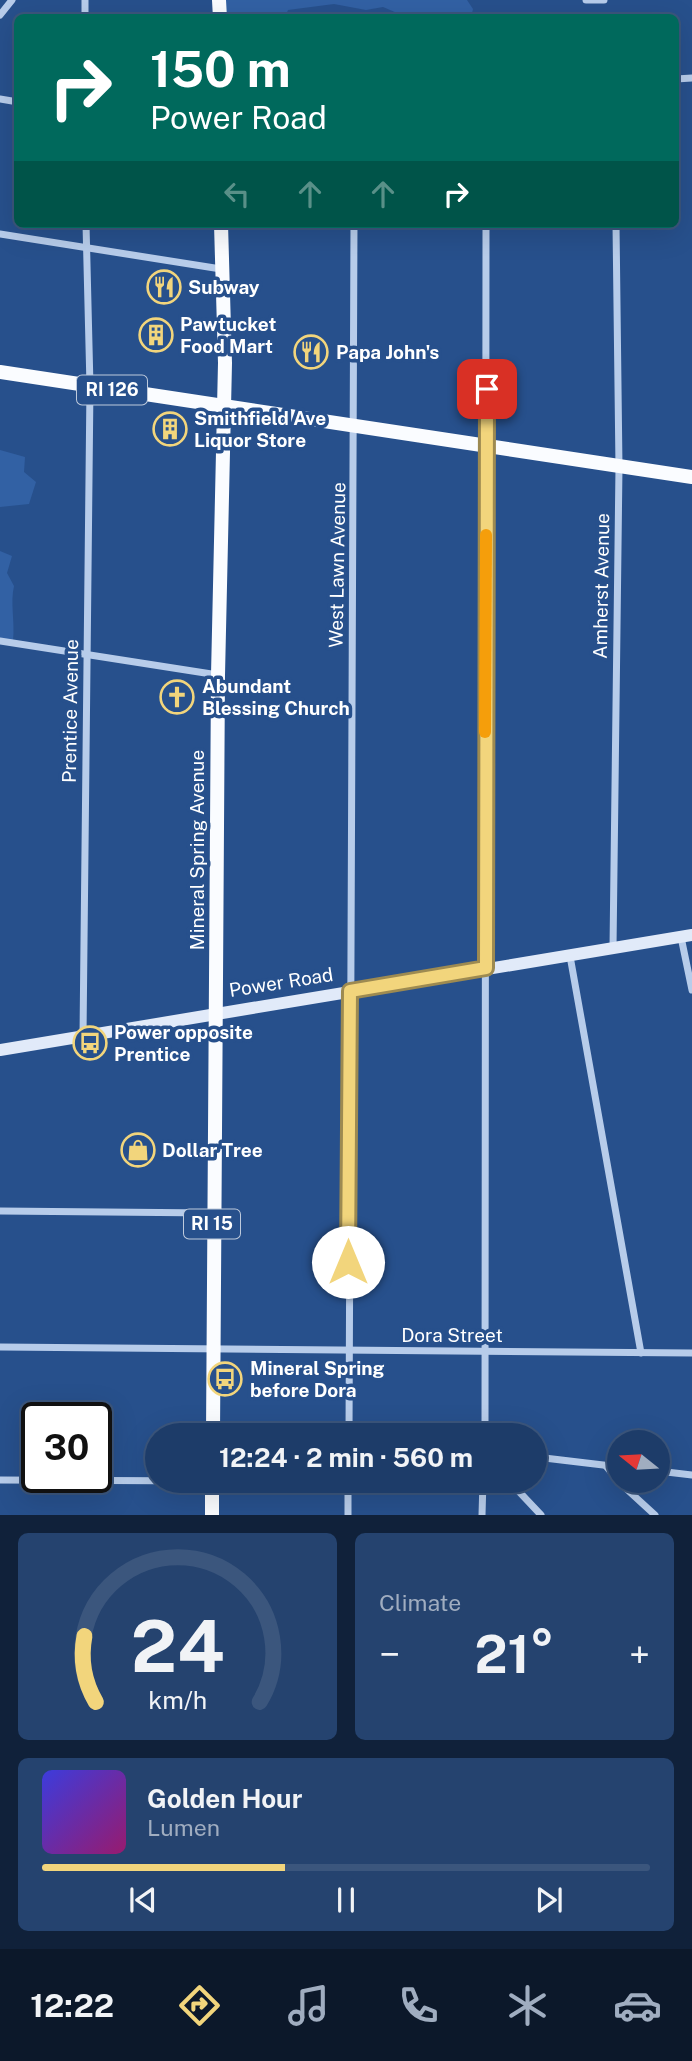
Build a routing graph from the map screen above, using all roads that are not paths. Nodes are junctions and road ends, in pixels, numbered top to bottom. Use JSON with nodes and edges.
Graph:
{"nodes":[{"id":1,"x":12,"y":0,"type":"edge"},
{"id":2,"x":586,"y":0,"type":"edge"},
{"id":3,"x":604,"y":0,"type":"edge"},
{"id":4,"x":0,"y":15,"type":"edge"},
{"id":5,"x":86,"y":228,"type":"edge"},
{"id":6,"x":221,"y":228,"type":"edge"},
{"id":7,"x":354,"y":228,"type":"edge"},
{"id":8,"x":486,"y":228,"type":"edge"},
{"id":9,"x":616,"y":228,"type":"edge"},
{"id":10,"x":0,"y":234,"type":"edge"},
{"id":11,"x":85,"y":247,"type":"junction"},
{"id":12,"x":221,"y":269,"type":"junction"},
{"id":13,"x":0,"y":372,"type":"edge"},
{"id":14,"x":90,"y":386,"type":"junction"},
{"id":15,"x":225,"y":407,"type":"junction"},
{"id":16,"x":354,"y":426,"type":"junction"},
{"id":17,"x":487,"y":447,"type":"junction"},
{"id":18,"x":619,"y":467,"type":"junction"},
{"id":19,"x":692,"y":477,"type":"edge"},
{"id":20,"x":0,"y":641,"type":"edge"},
{"id":21,"x":87,"y":653,"type":"junction"},
{"id":22,"x":218,"y":675,"type":"junction"},
{"id":23,"x":687,"y":936,"type":"edge"},
{"id":24,"x":613,"y":948,"type":"junction"},
{"id":25,"x":570,"y":956,"type":"junction"},
{"id":26,"x":486,"y":968,"type":"junction"},
{"id":27,"x":692,"y":990,"type":"edge"},
{"id":28,"x":350,"y":991,"type":"junction"},
{"id":29,"x":216,"y":1012,"type":"junction"},
{"id":30,"x":83,"y":1036,"type":"junction"},
{"id":31,"x":0,"y":1051,"type":"edge"},
{"id":32,"x":0,"y":1211,"type":"edge"},
{"id":33,"x":212,"y":1213,"type":"junction"},
{"id":34,"x":0,"y":1347,"type":"edge"},
{"id":35,"x":212,"y":1349,"type":"junction"},
{"id":36,"x":348,"y":1352,"type":"junction"},
{"id":37,"x":484,"y":1352,"type":"junction"},
{"id":38,"x":641,"y":1353,"type":"junction"},
{"id":39,"x":692,"y":1353,"type":"edge"},
{"id":40,"x":213,"y":1423,"type":"edge"},
{"id":41,"x":349,"y":1423,"type":"edge"},
{"id":42,"x":485,"y":1423,"type":"edge"},
{"id":43,"x":547,"y":1458,"type":"edge"},
{"id":44,"x":606,"y":1466,"type":"joint"},
{"id":45,"x":670,"y":1472,"type":"edge"},
{"id":46,"x":692,"y":1475,"type":"edge"},
{"id":47,"x":0,"y":1480,"type":"edge"},
{"id":48,"x":145,"y":1481,"type":"edge"},
{"id":49,"x":212,"y":1493,"type":"edge"},
{"id":50,"x":348,"y":1493,"type":"edge"},
{"id":51,"x":483,"y":1493,"type":"edge"},
{"id":52,"x":520,"y":1493,"type":"edge"},
{"id":53,"x":212,"y":1515,"type":"edge"},
{"id":54,"x":348,"y":1515,"type":"edge"},
{"id":55,"x":482,"y":1515,"type":"edge"},
{"id":56,"x":541,"y":1515,"type":"edge"},
{"id":57,"x":655,"y":1515,"type":"edge"}],
"edges":[{"from":1,"to":4,"type":"street"},
{"from":2,"to":3,"type":"street"},
{"from":5,"to":11,"type":"street","name":"Prentice Avenue"},
{"from":6,"to":12,"type":"main road","name":"Mineral Spring Avenue","number":"RI 15"},
{"from":7,"to":16,"type":"street","name":"West Lawn Avenue"},
{"from":8,"to":17,"type":"street"},
{"from":9,"to":18,"type":"street","name":"Amherst Avenue"},
{"from":10,"to":11,"type":"street"},
{"from":11,"to":12,"type":"street"},
{"from":11,"to":14,"type":"street","name":"Prentice Avenue"},
{"from":12,"to":15,"type":"main road","name":"Mineral Spring Avenue","number":"RI 15"},
{"from":13,"to":14,"type":"main road","number":"RI 126"},
{"from":14,"to":15,"type":"main road","number":"RI 126"},
{"from":14,"to":21,"type":"street","name":"Prentice Avenue"},
{"from":15,"to":16,"type":"main road","number":"RI 126"},
{"from":15,"to":22,"type":"main road","name":"Mineral Spring Avenue","number":"RI 15"},
{"from":16,"to":17,"type":"main road","number":"RI 126"},
{"from":16,"to":28,"type":"street","name":"West Lawn Avenue"},
{"from":17,"to":18,"type":"main road","number":"RI 126"},
{"from":17,"to":26,"type":"street"},
{"from":18,"to":19,"type":"main road","number":"RI 126"},
{"from":18,"to":24,"type":"street","name":"Amherst Avenue"},
{"from":20,"to":21,"type":"street"},
{"from":21,"to":22,"type":"street"},
{"from":21,"to":30,"type":"street","name":"Prentice Avenue"},
{"from":22,"to":29,"type":"main road","name":"Mineral Spring Avenue","number":"RI 15"},
{"from":23,"to":24,"type":"main road","name":"Power Road"},
{"from":23,"to":27,"type":"street"},
{"from":24,"to":25,"type":"main road","name":"Power Road"},
{"from":25,"to":26,"type":"main road","name":"Power Road"},
{"from":25,"to":38,"type":"street"},
{"from":26,"to":28,"type":"main road","name":"Power Road"},
{"from":26,"to":37,"type":"street"},
{"from":28,"to":29,"type":"main road","name":"Power Road"},
{"from":28,"to":36,"type":"street","name":"West Lawn Avenue"},
{"from":29,"to":30,"type":"main road","name":"Power Road"},
{"from":29,"to":33,"type":"main road","name":"Mineral Spring Avenue","number":"RI 15"},
{"from":30,"to":31,"type":"main road","name":"Power Road"},
{"from":32,"to":33,"type":"street"},
{"from":33,"to":35,"type":"main road","name":"Mineral Spring Avenue","number":"RI 15"},
{"from":34,"to":35,"type":"street","name":"Dora Street"},
{"from":35,"to":36,"type":"street","name":"Dora Street"},
{"from":35,"to":40,"type":"main road","name":"Mineral Spring Avenue","number":"RI 15"},
{"from":36,"to":37,"type":"street","name":"Dora Street"},
{"from":36,"to":41,"type":"street","name":"West Lawn Avenue"},
{"from":37,"to":38,"type":"street","name":"Dora Street"},
{"from":37,"to":42,"type":"street"},
{"from":38,"to":39,"type":"street","name":"Dora Street"},
{"from":43,"to":44,"type":"street"},
{"from":44,"to":57,"type":"street"},
{"from":45,"to":46,"type":"street"},
{"from":47,"to":48,"type":"street"},
{"from":49,"to":53,"type":"main road"},
{"from":50,"to":54,"type":"street"},
{"from":51,"to":55,"type":"street"},
{"from":52,"to":56,"type":"street"}]}
